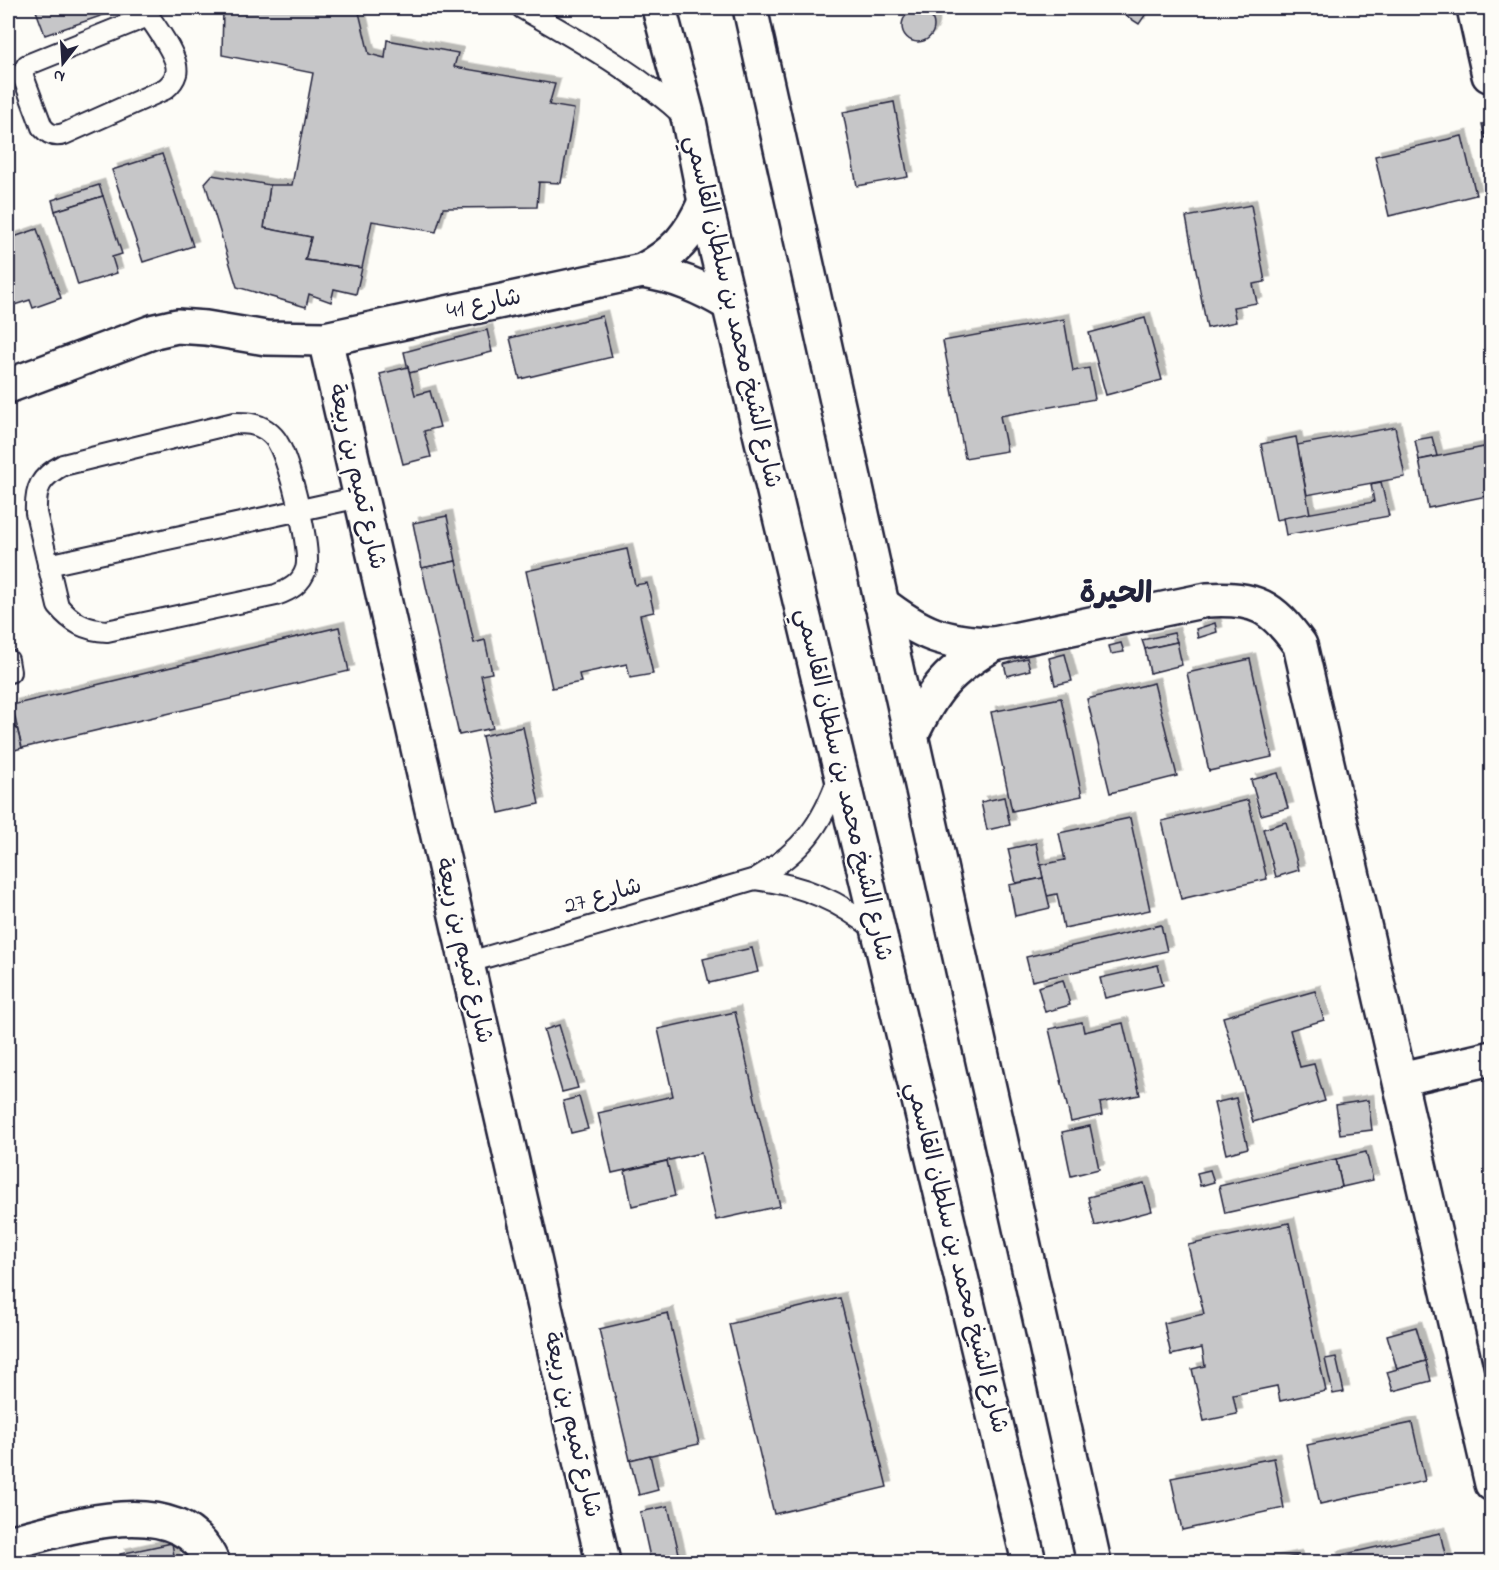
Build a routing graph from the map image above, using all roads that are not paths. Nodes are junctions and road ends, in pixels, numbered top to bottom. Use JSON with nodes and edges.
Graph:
{"nodes":[{"id":1,"x":522,"y":8,"type":"edge"},
{"id":2,"x":750,"y":8,"type":"edge"},
{"id":3,"x":1474,"y":8,"type":"edge"},
{"id":4,"x":146,"y":12,"type":"edge"},
{"id":5,"x":658,"y":12,"type":"edge"},
{"id":6,"x":1489,"y":75,"type":"dead end"},
{"id":7,"x":689,"y":120,"type":"junction"},
{"id":8,"x":705,"y":202,"type":"junction"},
{"id":9,"x":642,"y":271,"type":"junction"},
{"id":10,"x":729,"y":304,"type":"junction"},
{"id":11,"x":325,"y":339,"type":"junction"},
{"id":12,"x":8,"y":386,"type":"edge"},
{"id":13,"x":360,"y":497,"type":"junction"},
{"id":14,"x":299,"y":511,"type":"junction"},
{"id":15,"x":48,"y":565,"type":"junction"},
{"id":16,"x":881,"y":603,"type":"junction"},
{"id":17,"x":994,"y":644,"type":"junction"},
{"id":18,"x":911,"y":736,"type":"junction"},
{"id":19,"x":840,"y":773,"type":"junction"},
{"id":20,"x":755,"y":879,"type":"junction"},
{"id":21,"x":878,"y":932,"type":"junction"},
{"id":22,"x":466,"y":963,"type":"junction"},
{"id":23,"x":1491,"y":1058,"type":"edge"},
{"id":24,"x":1400,"y":1079,"type":"junction"},
{"id":25,"x":1490,"y":1467,"type":"edge"},
{"id":26,"x":8,"y":1543,"type":"edge"},
{"id":27,"x":1026,"y":1548,"type":"edge"},
{"id":28,"x":212,"y":1563,"type":"edge"},
{"id":29,"x":603,"y":1563,"type":"edge"},
{"id":30,"x":1047,"y":1563,"type":"edge"},
{"id":31,"x":1094,"y":1563,"type":"edge"}],
"edges":[{"from":1,"to":7,"type":"lane"},
{"from":2,"to":16,"type":"street"},
{"from":3,"to":6,"type":"street"},
{"from":4,"to":4,"type":"lane"},
{"from":5,"to":7,"type":"street","name":"شارع الشيخ محمد بن سلطان القاسمي"},
{"from":7,"to":8,"type":"street","name":"شارع الشيخ محمد بن سلطان القاسمي"},
{"from":8,"to":9,"type":"street","name":"شارع 41"},
{"from":8,"to":10,"type":"street","name":"شارع الشيخ محمد بن سلطان القاسمي"},
{"from":9,"to":10,"type":"street","name":"شارع 41"},
{"from":9,"to":11,"type":"street","name":"شارع 41"},
{"from":10,"to":19,"type":"street","name":"شارع الشيخ محمد بن سلطان القاسمي"},
{"from":11,"to":12,"type":"street","name":"شارع 41"},
{"from":11,"to":13,"type":"street","name":"شارع تميم بن ربيعة"},
{"from":13,"to":14,"type":"lane"},
{"from":13,"to":22,"type":"street","name":"شارع تميم بن ربيعة"},
{"from":14,"to":15,"type":"lane"},
{"from":14,"to":15,"type":"lane"},
{"from":14,"to":15,"type":"lane"},
{"from":16,"to":17,"type":"street"},
{"from":16,"to":18,"type":"street"},
{"from":17,"to":18,"type":"street"},
{"from":17,"to":24,"type":"street"},
{"from":18,"to":31,"type":"street"},
{"from":19,"to":20,"type":"lane","name":"شارع 27"},
{"from":19,"to":21,"type":"street","name":"شارع الشيخ محمد بن سلطان القاسمي"},
{"from":20,"to":21,"type":"lane","name":"شارع 27"},
{"from":20,"to":22,"type":"lane","name":"شارع 27"},
{"from":21,"to":27,"type":"street","name":"شارع الشيخ محمد بن سلطان القاسمي"},
{"from":22,"to":29,"type":"street","name":"شارع تميم بن ربيعة"},
{"from":23,"to":24,"type":"street"},
{"from":24,"to":25,"type":"street"},
{"from":26,"to":28,"type":"street"},
{"from":27,"to":30,"type":"street"}]}
